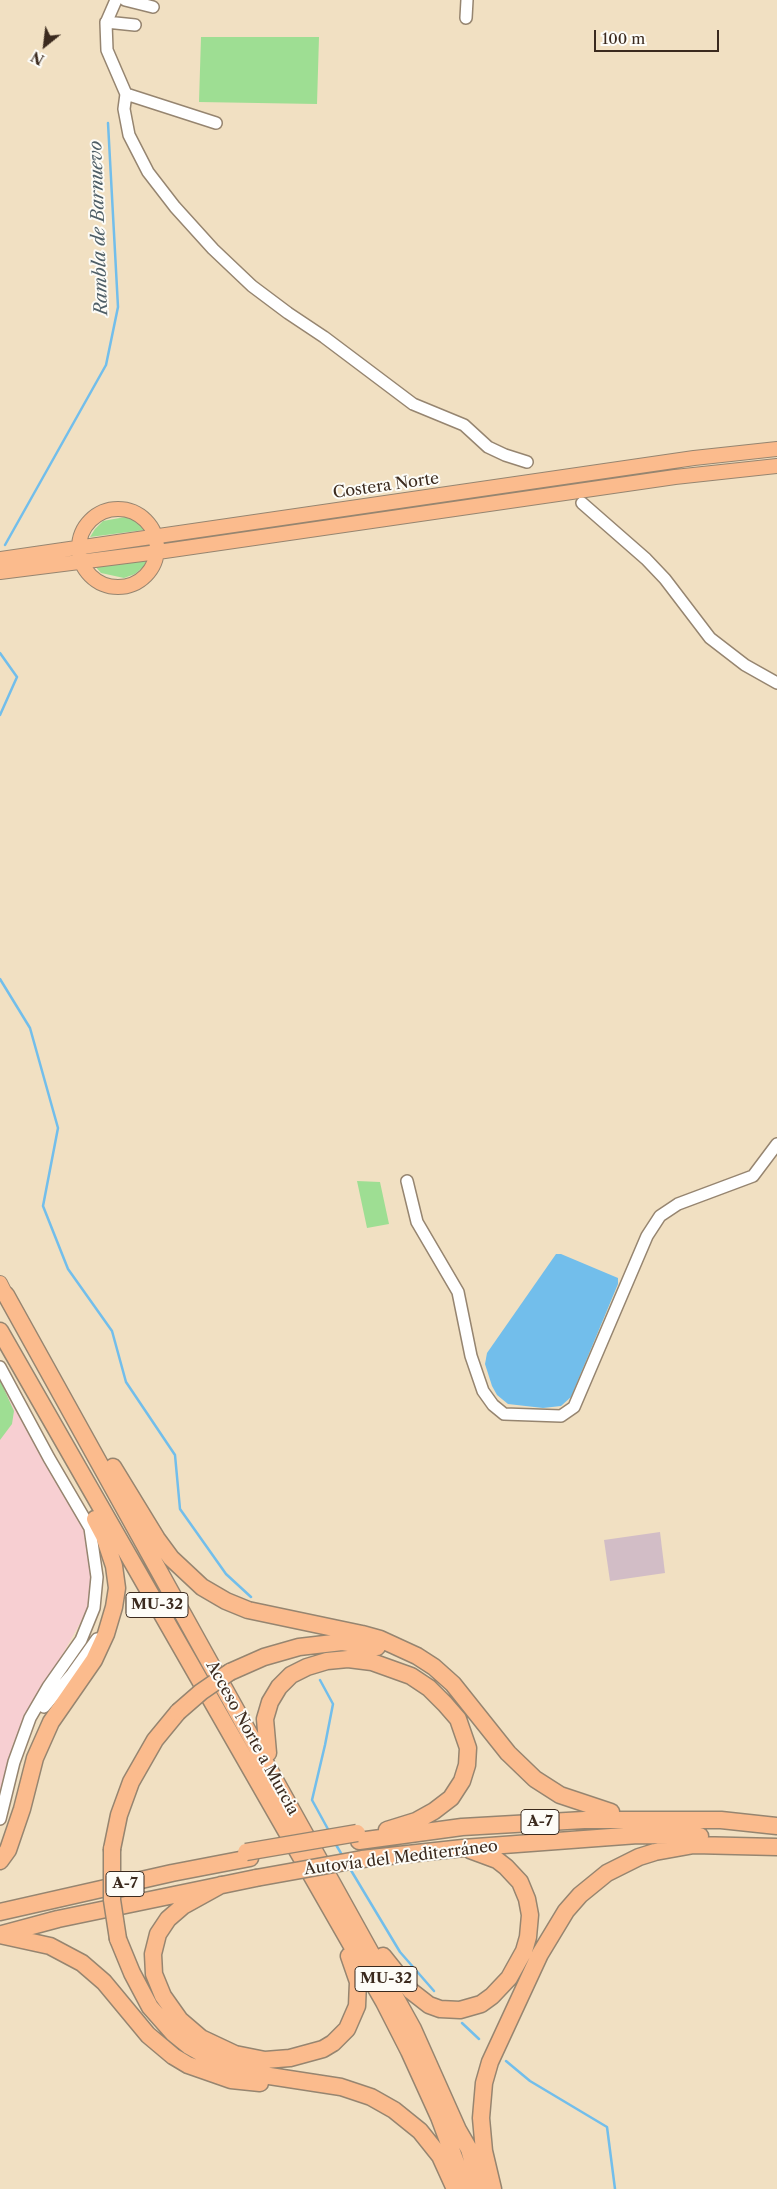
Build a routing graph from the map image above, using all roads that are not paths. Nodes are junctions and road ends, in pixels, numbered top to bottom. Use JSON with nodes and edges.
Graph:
{"nodes":[{"id":1,"x":116,"y":0,"type":"edge"},
{"id":2,"x":125,"y":0,"type":"edge"},
{"id":3,"x":466,"y":0,"type":"edge"},
{"id":4,"x":153,"y":7,"type":"dead end"},
{"id":5,"x":466,"y":18,"type":"dead end"},
{"id":6,"x":106,"y":22,"type":"junction"},
{"id":7,"x":135,"y":25,"type":"dead end"},
{"id":8,"x":126,"y":94,"type":"junction"},
{"id":9,"x":216,"y":123,"type":"dead end"},
{"id":10,"x":777,"y":449,"type":"edge"},
{"id":11,"x":527,"y":462,"type":"dead end"},
{"id":12,"x":777,"y":466,"type":"edge"},
{"id":13,"x":582,"y":503,"type":"dead end"},
{"id":14,"x":156,"y":537,"type":"junction"},
{"id":15,"x":79,"y":548,"type":"junction"},
{"id":16,"x":158,"y":552,"type":"junction"},
{"id":17,"x":0,"y":559,"type":"edge"},
{"id":18,"x":82,"y":562,"type":"junction"},
{"id":19,"x":0,"y":572,"type":"edge"},
{"id":20,"x":777,"y":683,"type":"edge"},
{"id":21,"x":777,"y":1144,"type":"edge"},
{"id":22,"x":406,"y":1181,"type":"dead end"},
{"id":23,"x":3,"y":1289,"type":"edge"},
{"id":24,"x":3,"y":1336,"type":"edge"},
{"id":25,"x":0,"y":1367,"type":"edge"},
{"id":26,"x":75,"y":1410,"type":"junction"},
{"id":27,"x":114,"y":1607,"type":"junction"},
{"id":28,"x":453,"y":1684,"type":"junction"},
{"id":29,"x":18,"y":1752,"type":"junction"},
{"id":30,"x":268,"y":1753,"type":"junction"},
{"id":31,"x":610,"y":1812,"type":"junction"},
{"id":32,"x":0,"y":1819,"type":"edge"},
{"id":33,"x":721,"y":1820,"type":"junction"},
{"id":34,"x":777,"y":1826,"type":"edge"},
{"id":35,"x":387,"y":1830,"type":"junction"},
{"id":36,"x":358,"y":1837,"type":"junction"},
{"id":37,"x":777,"y":1845,"type":"edge"},
{"id":38,"x":463,"y":1848,"type":"junction"},
{"id":39,"x":248,"y":1855,"type":"junction"},
{"id":40,"x":0,"y":1861,"type":"edge"},
{"id":41,"x":314,"y":1879,"type":"junction"},
{"id":42,"x":222,"y":1885,"type":"junction"},
{"id":43,"x":0,"y":1906,"type":"edge"},
{"id":44,"x":0,"y":1912,"type":"edge"},
{"id":45,"x":0,"y":1935,"type":"edge"},
{"id":46,"x":382,"y":1955,"type":"junction"},
{"id":47,"x":341,"y":2087,"type":"junction"},
{"id":48,"x":469,"y":2149,"type":"junction"},
{"id":49,"x":455,"y":2189,"type":"edge"},
{"id":50,"x":466,"y":2189,"type":"edge"},
{"id":51,"x":480,"y":2189,"type":"edge"},
{"id":52,"x":492,"y":2189,"type":"edge"}],
"edges":[{"from":1,"to":6,"type":"street"},
{"from":2,"to":4,"type":"street"},
{"from":3,"to":5,"type":"street"},
{"from":6,"to":7,"type":"street"},
{"from":6,"to":8,"type":"street"},
{"from":8,"to":9,"type":"street"},
{"from":8,"to":11,"type":"street"},
{"from":10,"to":14,"type":"main road","name":"Costera Norte"},
{"from":12,"to":16,"type":"main road","name":"Costera Norte"},
{"from":13,"to":20,"type":"street"},
{"from":14,"to":15,"type":"main road","name":"Costera Norte"},
{"from":14,"to":15,"type":"main road"},
{"from":14,"to":16,"type":"main road"},
{"from":15,"to":17,"type":"main road","name":"Costera Norte"},
{"from":15,"to":18,"type":"main road"},
{"from":16,"to":18,"type":"main road","name":"Costera Norte"},
{"from":16,"to":18,"type":"main road"},
{"from":18,"to":19,"type":"main road","name":"Costera Norte"},
{"from":21,"to":22,"type":"street"},
{"from":23,"to":26,"type":"highway"},
{"from":23,"to":48,"type":"highway","name":"Acceso Norte a Murcia","number":"MU-32"},
{"from":24,"to":27,"type":"highway"},
{"from":24,"to":41,"type":"highway","name":"Acceso Norte a Murcia","number":"MU-32"},
{"from":25,"to":29,"type":"street"},
{"from":26,"to":28,"type":"highway"},
{"from":26,"to":30,"type":"highway"},
{"from":27,"to":29,"type":"street"},
{"from":27,"to":40,"type":"highway"},
{"from":28,"to":31,"type":"highway"},
{"from":28,"to":47,"type":"highway","bridge":true},
{"from":29,"to":32,"type":"street"},
{"from":30,"to":35,"type":"highway"},
{"from":30,"to":46,"type":"highway"},
{"from":31,"to":33,"type":"highway"},
{"from":31,"to":35,"type":"highway"},
{"from":33,"to":34,"type":"highway","name":"Autovía del Mediterráneo","number":"A-7"},
{"from":33,"to":36,"type":"highway","name":"Autovía del Mediterráneo","number":"A-7"},
{"from":35,"to":36,"type":"highway"},
{"from":36,"to":39,"type":"highway","name":"Autovía del Mediterráneo","number":"A-7"},
{"from":37,"to":38,"type":"highway","name":"Autovía del Mediterráneo","number":"A-7"},
{"from":37,"to":52,"type":"highway"},
{"from":38,"to":42,"type":"highway","name":"Autovía del Mediterráneo","number":"A-7","bridge":true},
{"from":38,"to":46,"type":"highway"},
{"from":39,"to":43,"type":"highway"},
{"from":39,"to":44,"type":"highway","name":"Autovía del Mediterráneo","number":"A-7"},
{"from":41,"to":42,"type":"highway"},
{"from":41,"to":50,"type":"highway","name":"Acceso Norte a Murcia","number":"MU-32"},
{"from":42,"to":45,"type":"highway","name":"Autovía del Mediterráneo","number":"A-7"},
{"from":45,"to":47,"type":"highway"},
{"from":46,"to":48,"type":"highway"},
{"from":47,"to":49,"type":"highway"},
{"from":48,"to":51,"type":"highway","name":"Acceso Norte a Murcia","number":"MU-32"}]}
